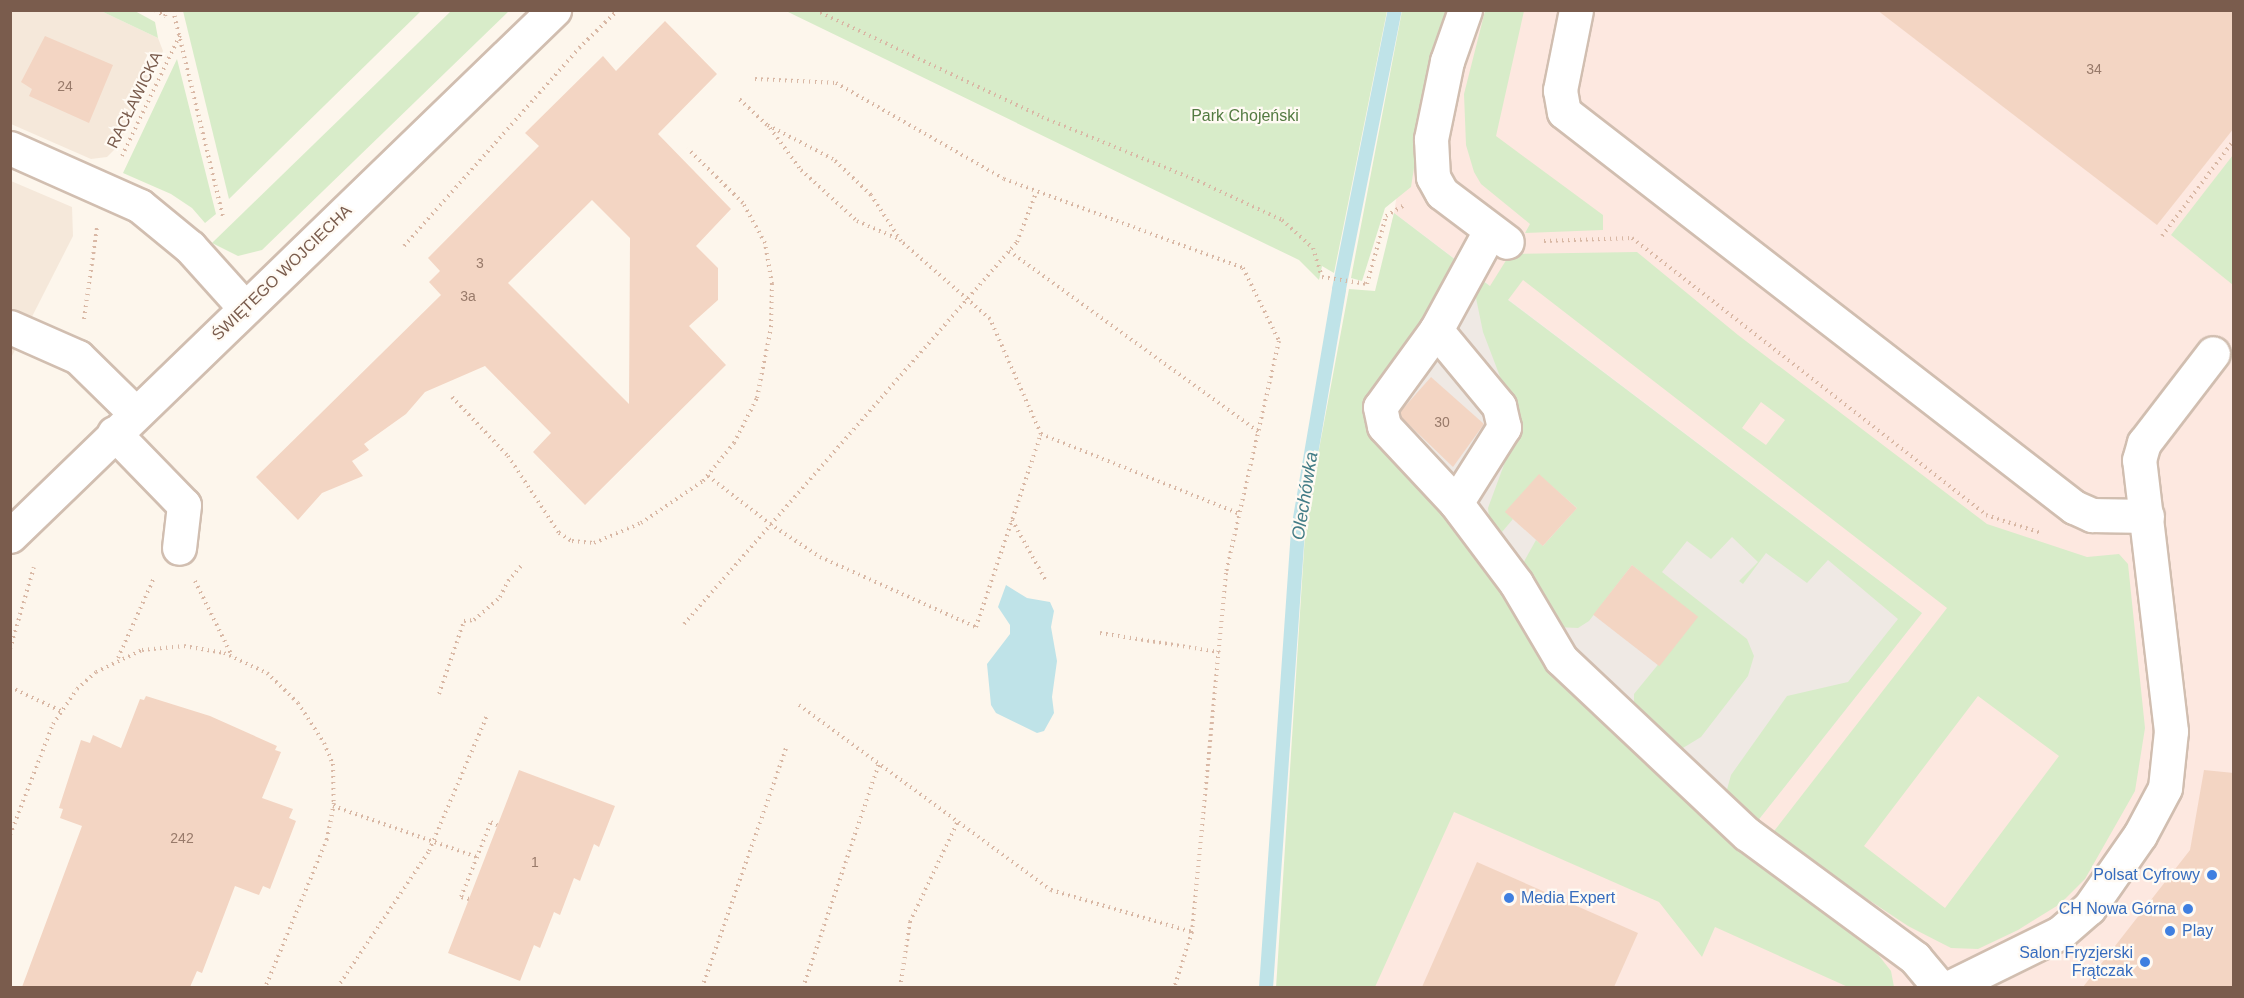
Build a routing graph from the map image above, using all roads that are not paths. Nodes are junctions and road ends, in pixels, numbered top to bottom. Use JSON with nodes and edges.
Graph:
{"nodes":[{"id":1,"x":554,"y":10,"type":"edge"},
{"id":2,"x":1465,"y":10,"type":"edge"},
{"id":3,"x":1576,"y":10,"type":"edge"},
{"id":4,"x":10,"y":147,"type":"edge"},
{"id":5,"x":244,"y":308,"type":"junction"},
{"id":6,"x":10,"y":327,"type":"edge"},
{"id":7,"x":1436,"y":330,"type":"junction"},
{"id":8,"x":2213,"y":353,"type":"dead end"},
{"id":9,"x":124,"y":423,"type":"junction"},
{"id":10,"x":1456,"y":503,"type":"junction"},
{"id":11,"x":2147,"y":516,"type":"junction"},
{"id":12,"x":10,"y":536,"type":"edge"},
{"id":13,"x":179,"y":548,"type":"road end"},
{"id":14,"x":1940,"y":987,"type":"edge"},
{"id":15,"x":1948,"y":987,"type":"edge"}],
"edges":[{"from":1,"to":5,"type":"street","name":"ŚWIĘTEGO WOJCIECHA"},
{"from":2,"to":7,"type":"street"},
{"from":3,"to":11,"type":"street"},
{"from":4,"to":5,"type":"street"},
{"from":5,"to":9,"type":"street","name":"ŚWIĘTEGO WOJCIECHA"},
{"from":6,"to":9,"type":"street"},
{"from":7,"to":10,"type":"street"},
{"from":7,"to":10,"type":"street"},
{"from":8,"to":11,"type":"street"},
{"from":9,"to":12,"type":"street","name":"ŚWIĘTEGO WOJCIECHA"},
{"from":9,"to":13,"type":"street"},
{"from":10,"to":14,"type":"street"},
{"from":11,"to":15,"type":"street"}]}
